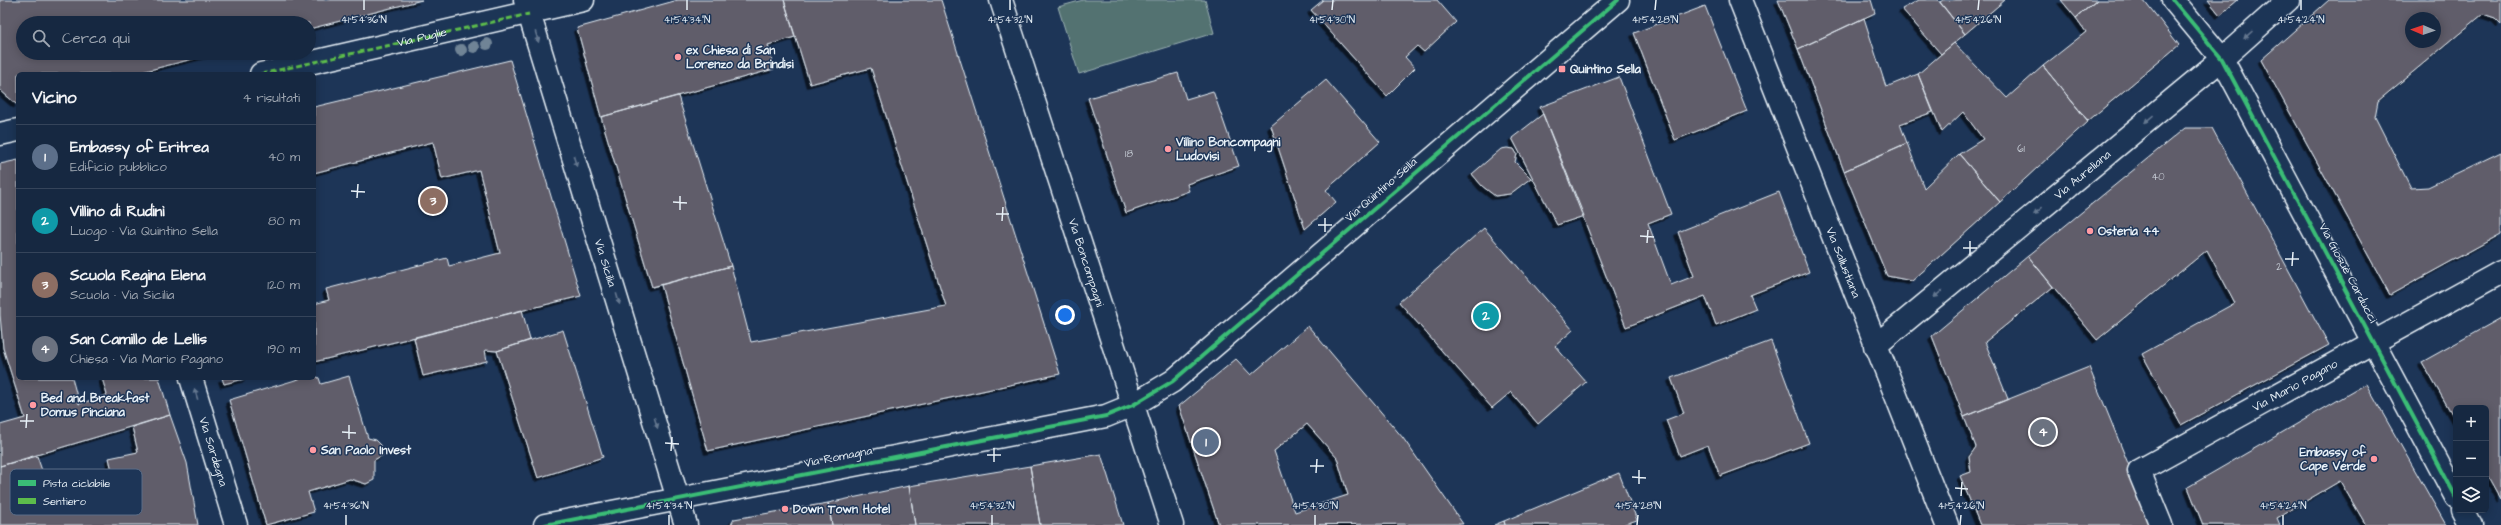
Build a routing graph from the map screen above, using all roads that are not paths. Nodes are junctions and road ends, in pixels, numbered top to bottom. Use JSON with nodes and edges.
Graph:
{"nodes":[{"id":1,"x":583,"y":0,"type":"edge"},
{"id":2,"x":1001,"y":0,"type":"edge"},
{"id":3,"x":1618,"y":0,"type":"edge"},
{"id":4,"x":1740,"y":0,"type":"edge"},
{"id":5,"x":2173,"y":0,"type":"edge"},
{"id":6,"x":2288,"y":0,"type":"edge"},
{"id":7,"x":527,"y":7,"type":"edge"},
{"id":8,"x":2222,"y":59,"type":"junction"},
{"id":9,"x":269,"y":72,"type":"edge"},
{"id":10,"x":16,"y":130,"type":"edge"},
{"id":11,"x":0,"y":134,"type":"edge"},
{"id":12,"x":2501,"y":272,"type":"edge"},
{"id":13,"x":2374,"y":343,"type":"junction"},
{"id":14,"x":1875,"y":346,"type":"junction"},
{"id":15,"x":192,"y":380,"type":"edge"},
{"id":16,"x":1134,"y":405,"type":"junction"},
{"id":17,"x":2453,"y":491,"type":"edge"},
{"id":18,"x":678,"y":498,"type":"junction"},
{"id":19,"x":2465,"y":513,"type":"edge"},
{"id":20,"x":236,"y":525,"type":"edge"},
{"id":21,"x":545,"y":525,"type":"edge"},
{"id":22,"x":686,"y":525,"type":"edge"},
{"id":23,"x":1172,"y":525,"type":"edge"},
{"id":24,"x":1947,"y":525,"type":"edge"},
{"id":25,"x":2161,"y":525,"type":"edge"},
{"id":26,"x":2471,"y":525,"type":"edge"}],
"edges":[{"from":1,"to":7,"type":"street","name":"Via Puglie"},
{"from":2,"to":16,"type":"street","name":"Via Boncompagni"},
{"from":3,"to":16,"type":"street","name":"Via Quintino Sella"},
{"from":4,"to":14,"type":"street","name":"Via Sallustiana"},
{"from":5,"to":8,"type":"street","name":"Via Giosuè Carducci"},
{"from":6,"to":8,"type":"street","name":"Via Aureliana","one_way":true},
{"from":7,"to":9,"type":"street","name":"Via Puglie"},
{"from":7,"to":18,"type":"street","name":"Via Sicilia","one_way":true},
{"from":8,"to":13,"type":"street","name":"Via Giosuè Carducci"},
{"from":8,"to":14,"type":"street","name":"Via Aureliana","one_way":true},
{"from":10,"to":11,"type":"street"},
{"from":12,"to":13,"type":"street","name":"Via Mario Pagano"},
{"from":13,"to":17,"type":"street","name":"Via Giosuè Carducci"},
{"from":13,"to":25,"type":"street","name":"Via Mario Pagano"},
{"from":14,"to":24,"type":"street","name":"Via Sallustiana"},
{"from":20,"to":15,"type":"street","name":"Via Sardegna","one_way":true},
{"from":16,"to":18,"type":"street","name":"Via Romagna"},
{"from":16,"to":23,"type":"street","name":"Via Boncompagni"},
{"from":18,"to":21,"type":"street","name":"Via Romagna"},
{"from":18,"to":22,"type":"street","name":"Via Sicilia"},
{"from":19,"to":26,"type":"street"}]}
